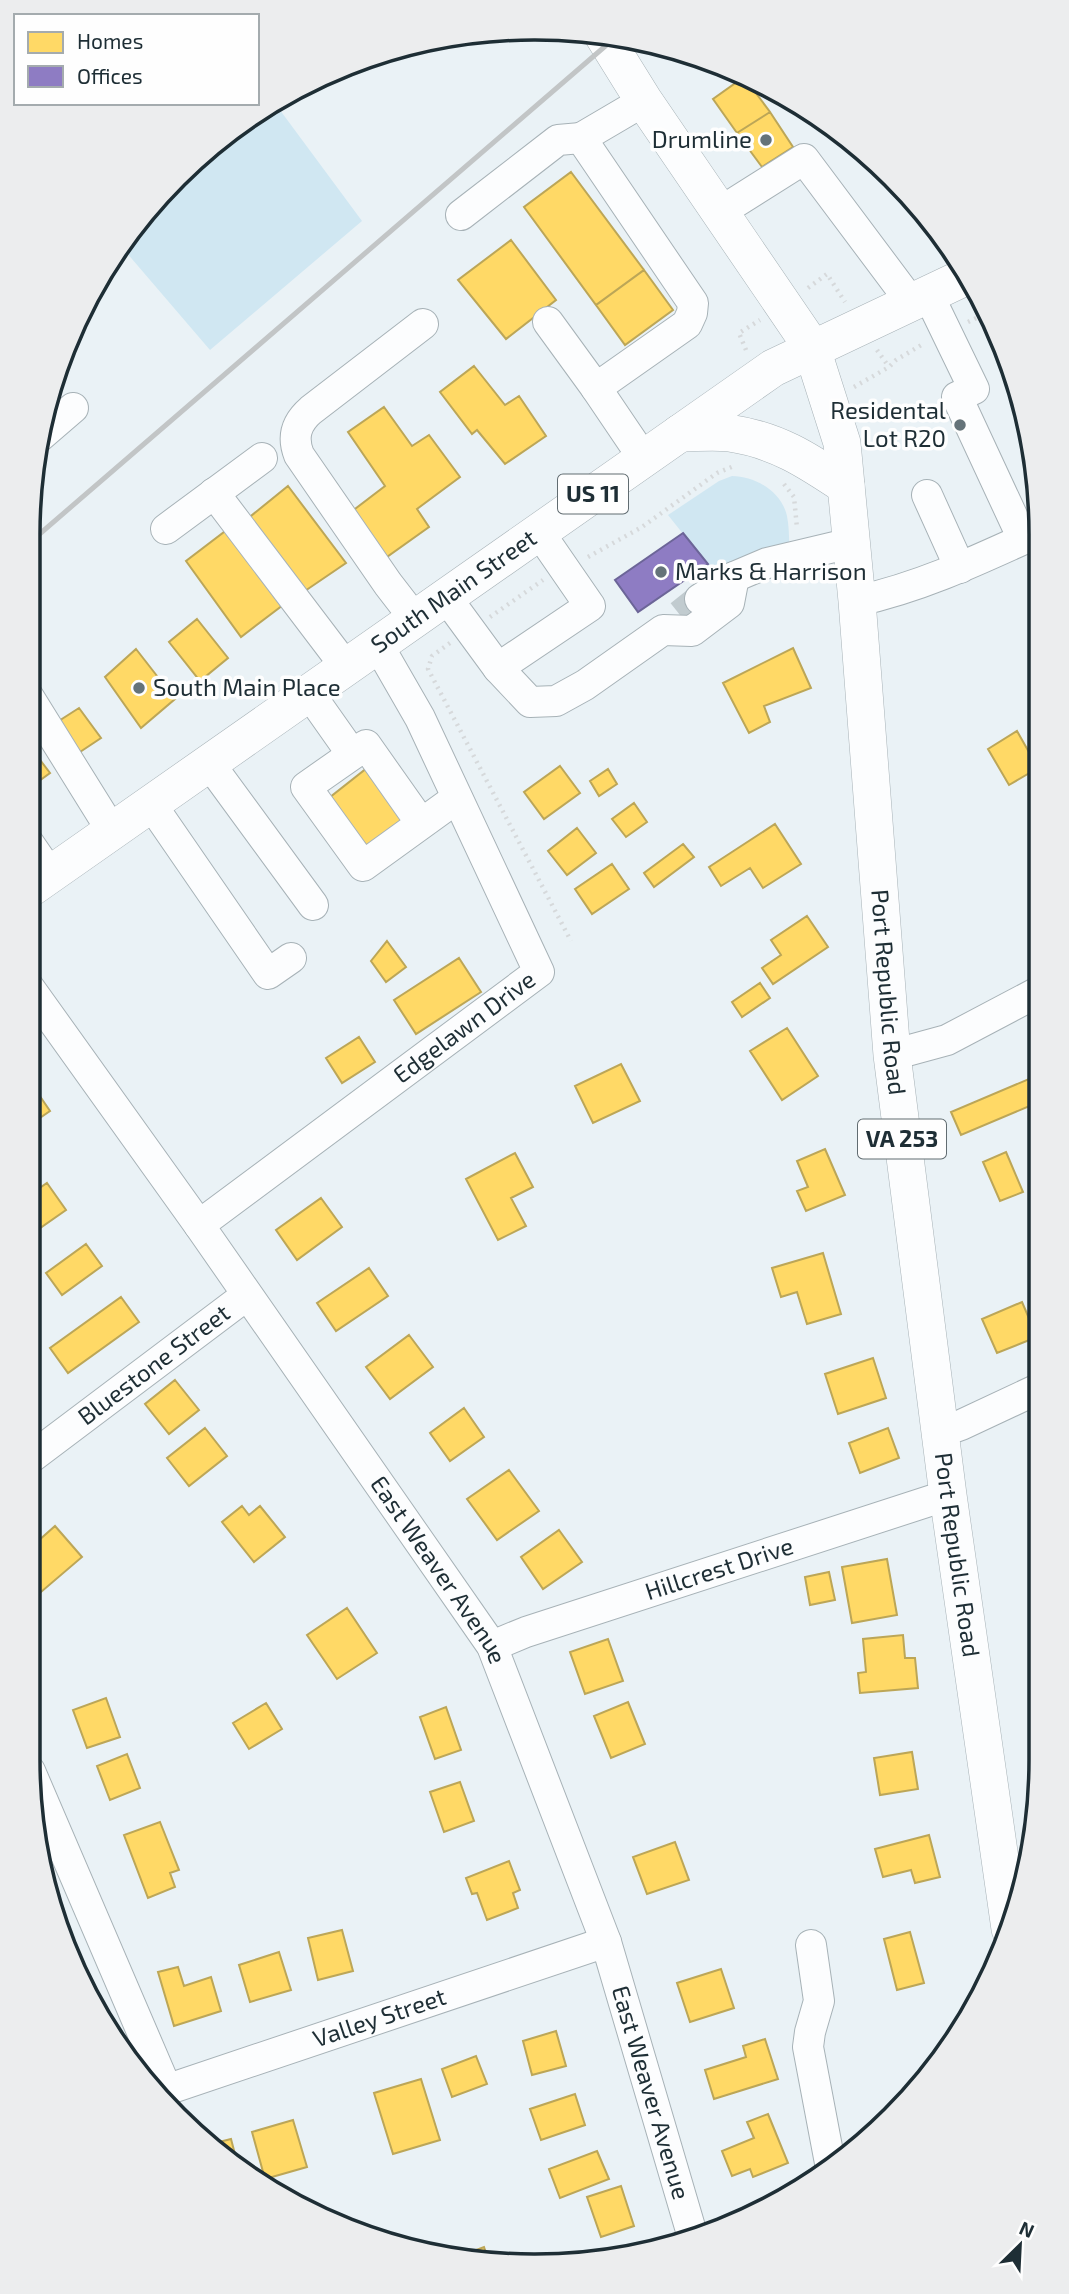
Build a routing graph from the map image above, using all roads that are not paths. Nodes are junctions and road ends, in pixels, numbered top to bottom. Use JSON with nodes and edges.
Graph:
{"nodes":[{"id":1,"x":610,"y":46,"type":"edge"},
{"id":2,"x":644,"y":101,"type":"junction"},
{"id":3,"x":582,"y":138,"type":"junction"},
{"id":4,"x":720,"y":212,"type":"junction"},
{"id":5,"x":461,"y":215,"type":"dead end"},
{"id":6,"x":958,"y":279,"type":"edge"},
{"id":7,"x":920,"y":298,"type":"junction"},
{"id":8,"x":548,"y":322,"type":"dead end"},
{"id":9,"x":423,"y":324,"type":"dead end"},
{"id":10,"x":812,"y":349,"type":"junction"},
{"id":11,"x":596,"y":388,"type":"junction"},
{"id":12,"x":73,"y":408,"type":"dead end"},
{"id":13,"x":53,"y":425,"type":"edge"},
{"id":14,"x":680,"y":433,"type":"junction"},
{"id":15,"x":262,"y":458,"type":"dead end"},
{"id":16,"x":644,"y":458,"type":"junction"},
{"id":17,"x":846,"y":486,"type":"junction"},
{"id":18,"x":214,"y":493,"type":"junction"},
{"id":19,"x":927,"y":495,"type":"dead end"},
{"id":20,"x":166,"y":529,"type":"dead end"},
{"id":21,"x":539,"y":532,"type":"junction"},
{"id":22,"x":1029,"y":534,"type":"edge"},
{"id":23,"x":1029,"y":536,"type":"edge"},
{"id":24,"x":852,"y":542,"type":"junction"},
{"id":25,"x":960,"y":568,"type":"junction"},
{"id":26,"x":734,"y":577,"type":"junction"},
{"id":27,"x":446,"y":597,"type":"junction"},
{"id":28,"x":857,"y":601,"type":"junction"},
{"id":29,"x":681,"y":615,"type":"junction"},
{"id":30,"x":415,"y":619,"type":"junction"},
{"id":31,"x":378,"y":645,"type":"junction"},
{"id":32,"x":346,"y":667,"type":"junction"},
{"id":33,"x":498,"y":668,"type":"junction"},
{"id":34,"x":309,"y":693,"type":"junction"},
{"id":35,"x":40,"y":715,"type":"edge"},
{"id":36,"x":352,"y":754,"type":"junction"},
{"id":37,"x":209,"y":763,"type":"junction"},
{"id":38,"x":457,"y":798,"type":"junction"},
{"id":39,"x":151,"y":804,"type":"junction"},
{"id":40,"x":421,"y":823,"type":"junction"},
{"id":41,"x":112,"y":831,"type":"junction"},
{"id":42,"x":40,"y":881,"type":"edge"},
{"id":43,"x":313,"y":905,"type":"dead end"},
{"id":44,"x":291,"y":958,"type":"dead end"},
{"id":45,"x":1029,"y":997,"type":"edge"},
{"id":46,"x":40,"y":1003,"type":"edge"},
{"id":47,"x":892,"y":1055,"type":"junction"},
{"id":48,"x":199,"y":1226,"type":"junction"},
{"id":49,"x":247,"y":1295,"type":"junction"},
{"id":50,"x":1029,"y":1393,"type":"edge"},
{"id":51,"x":939,"y":1433,"type":"junction"},
{"id":52,"x":40,"y":1451,"type":"edge"},
{"id":53,"x":947,"y":1494,"type":"junction"},
{"id":54,"x":492,"y":1646,"type":"junction"},
{"id":55,"x":41,"y":1797,"type":"edge"},
{"id":56,"x":1007,"y":1906,"type":"edge"},
{"id":57,"x":606,"y":1942,"type":"junction"},
{"id":58,"x":811,"y":1945,"type":"dead end"},
{"id":59,"x":154,"y":2074,"type":"edge"},
{"id":60,"x":167,"y":2090,"type":"edge"},
{"id":61,"x":829,"y":2156,"type":"edge"},
{"id":62,"x":690,"y":2229,"type":"edge"}],
"edges":[{"from":1,"to":2,"type":"main road","name":"Port Republic Road"},
{"from":2,"to":3,"type":"street"},
{"from":2,"to":4,"type":"main road","name":"Port Republic Road"},
{"from":3,"to":5,"type":"street"},
{"from":3,"to":11,"type":"street"},
{"from":4,"to":7,"type":"street"},
{"from":4,"to":10,"type":"main road","name":"Port Republic Road"},
{"from":6,"to":7,"type":"main road","name":"South Main Street","number":"US 11"},
{"from":7,"to":10,"type":"main road","name":"South Main Street","number":"US 11"},
{"from":7,"to":22,"type":"street"},
{"from":8,"to":11,"type":"street"},
{"from":9,"to":30,"type":"street"},
{"from":10,"to":14,"type":"main road","name":"South Main Street","number":"US 11"},
{"from":10,"to":17,"type":"main road","name":"Port Republic Road","number":"VA 253"},
{"from":11,"to":16,"type":"street"},
{"from":12,"to":13,"type":"street"},
{"from":14,"to":16,"type":"main road","name":"South Main Street","number":"US 11"},
{"from":14,"to":17,"type":"main road"},
{"from":15,"to":18,"type":"street"},
{"from":16,"to":21,"type":"main road","name":"South Main Street","number":"US 11"},
{"from":17,"to":24,"type":"main road","name":"Port Republic Road","number":"VA 253"},
{"from":18,"to":20,"type":"street"},
{"from":18,"to":32,"type":"street"},
{"from":19,"to":25,"type":"street"},
{"from":21,"to":27,"type":"main road","name":"South Main Street","number":"US 11"},
{"from":21,"to":33,"type":"street"},
{"from":23,"to":25,"type":"street"},
{"from":24,"to":26,"type":"street"},
{"from":24,"to":28,"type":"main road","name":"Port Republic Road","number":"VA 253"},
{"from":25,"to":28,"type":"street"},
{"from":26,"to":29,"type":"street"},
{"from":26,"to":29,"type":"street"},
{"from":27,"to":30,"type":"main road","name":"South Main Street","number":"US 11"},
{"from":27,"to":33,"type":"street"},
{"from":28,"to":47,"type":"main road","name":"Port Republic Road","number":"VA 253"},
{"from":29,"to":33,"type":"street"},
{"from":30,"to":31,"type":"main road","name":"South Main Street","number":"US 11"},
{"from":31,"to":32,"type":"main road","name":"South Main Street","number":"US 11"},
{"from":31,"to":38,"type":"street","name":"Edgelawn Drive"},
{"from":32,"to":34,"type":"main road","name":"South Main Street","number":"US 11"},
{"from":34,"to":36,"type":"street"},
{"from":34,"to":37,"type":"main road","name":"South Main Street","number":"US 11"},
{"from":35,"to":41,"type":"street"},
{"from":36,"to":40,"type":"street"},
{"from":36,"to":40,"type":"street"},
{"from":37,"to":39,"type":"main road","name":"South Main Street","number":"US 11"},
{"from":37,"to":43,"type":"street"},
{"from":38,"to":40,"type":"street"},
{"from":38,"to":48,"type":"street","name":"Edgelawn Drive"},
{"from":39,"to":41,"type":"main road","name":"South Main Street","number":"US 11"},
{"from":39,"to":44,"type":"street"},
{"from":41,"to":42,"type":"main road","name":"South Main Street","number":"US 11"},
{"from":45,"to":47,"type":"street"},
{"from":46,"to":48,"type":"street","name":"East Weaver Avenue"},
{"from":47,"to":51,"type":"main road","name":"Port Republic Road","number":"VA 253"},
{"from":48,"to":49,"type":"street","name":"East Weaver Avenue"},
{"from":49,"to":52,"type":"street","name":"Bluestone Street"},
{"from":49,"to":54,"type":"street","name":"East Weaver Avenue"},
{"from":50,"to":51,"type":"street"},
{"from":51,"to":53,"type":"main road","name":"Port Republic Road","number":"VA 253"},
{"from":53,"to":54,"type":"street","name":"Hillcrest Drive"},
{"from":53,"to":56,"type":"main road","name":"Port Republic Road","number":"VA 253"},
{"from":54,"to":57,"type":"street","name":"East Weaver Avenue"},
{"from":55,"to":59,"type":"street"},
{"from":57,"to":60,"type":"street","name":"Valley Street"},
{"from":57,"to":62,"type":"street","name":"East Weaver Avenue"},
{"from":58,"to":61,"type":"street"}]}
